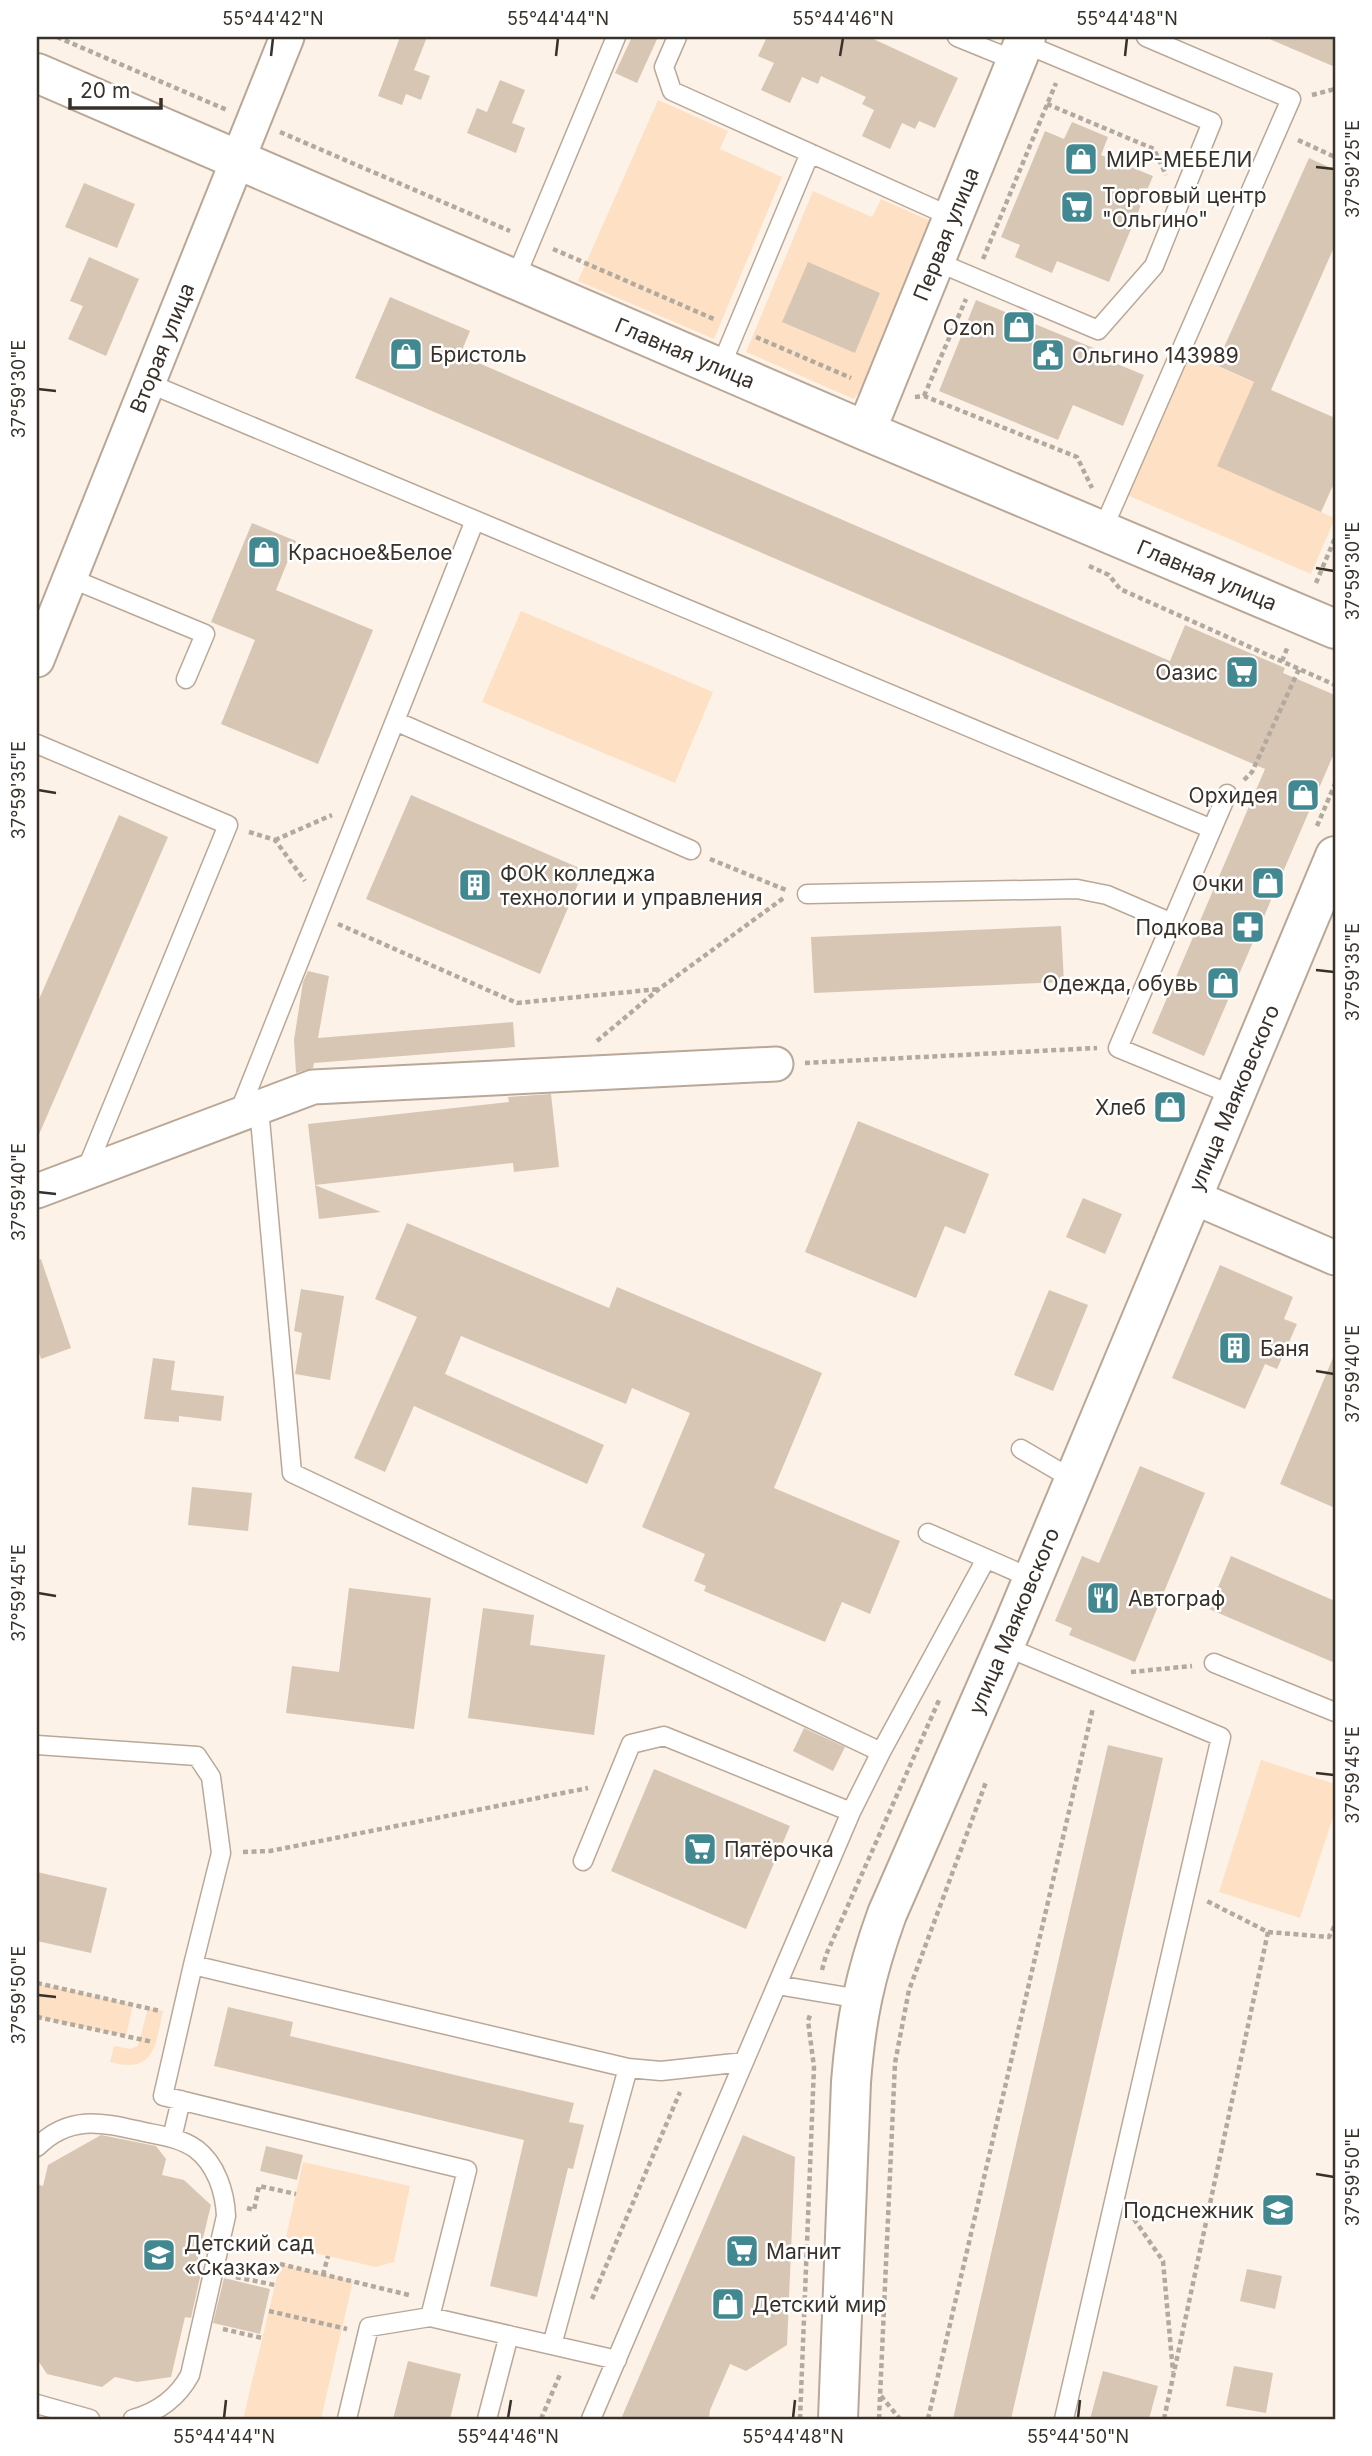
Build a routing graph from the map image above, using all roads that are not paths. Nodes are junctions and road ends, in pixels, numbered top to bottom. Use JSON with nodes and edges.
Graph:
{"nodes":[{"id":1,"x":287,"y":37,"type":"edge"},
{"id":2,"x":616,"y":37,"type":"edge"},
{"id":3,"x":677,"y":37,"type":"edge"},
{"id":4,"x":957,"y":37,"type":"edge"},
{"id":5,"x":1146,"y":37,"type":"edge"},
{"id":6,"x":1022,"y":47,"type":"edge"},
{"id":7,"x":37,"y":73,"type":"edge"},
{"id":8,"x":810,"y":153,"type":"junction"},
{"id":9,"x":238,"y":160,"type":"junction"},
{"id":10,"x":952,"y":217,"type":"junction"},
{"id":11,"x":935,"y":261,"type":"junction"},
{"id":12,"x":515,"y":279,"type":"junction"},
{"id":13,"x":720,"y":368,"type":"junction"},
{"id":14,"x":148,"y":383,"type":"junction"},
{"id":15,"x":866,"y":431,"type":"junction"},
{"id":16,"x":1109,"y":515,"type":"junction"},
{"id":17,"x":475,"y":520,"type":"junction"},
{"id":18,"x":70,"y":578,"type":"junction"},
{"id":19,"x":1335,"y":629,"type":"edge"},
{"id":20,"x":37,"y":660,"type":"edge"},
{"id":21,"x":186,"y":679,"type":"dead end"},
{"id":22,"x":395,"y":721,"type":"junction"},
{"id":23,"x":37,"y":744,"type":"edge"},
{"id":24,"x":1227,"y":794,"type":"road end"},
{"id":25,"x":1212,"y":829,"type":"junction"},
{"id":26,"x":691,"y":850,"type":"road end"},
{"id":27,"x":1335,"y":856,"type":"edge"},
{"id":28,"x":807,"y":894,"type":"dead end"},
{"id":29,"x":1172,"y":923,"type":"junction"},
{"id":30,"x":776,"y":1064,"type":"road end"},
{"id":31,"x":1235,"y":1096,"type":"junction"},
{"id":32,"x":249,"y":1112,"type":"junction"},
{"id":33,"x":85,"y":1173,"type":"junction"},
{"id":34,"x":37,"y":1191,"type":"edge"},
{"id":35,"x":1193,"y":1197,"type":"junction"},
{"id":36,"x":1335,"y":1258,"type":"edge"},
{"id":37,"x":1021,"y":1449,"type":"dead end"},
{"id":38,"x":1074,"y":1480,"type":"junction"},
{"id":39,"x":928,"y":1533,"type":"dead end"},
{"id":40,"x":986,"y":1559,"type":"junction"},
{"id":41,"x":1032,"y":1579,"type":"junction"},
{"id":42,"x":1004,"y":1646,"type":"junction"},
{"id":43,"x":1214,"y":1663,"type":"road end"},
{"id":44,"x":1335,"y":1712,"type":"edge"},
{"id":45,"x":37,"y":1745,"type":"edge"},
{"id":46,"x":881,"y":1752,"type":"junction"},
{"id":47,"x":851,"y":1812,"type":"junction"},
{"id":48,"x":583,"y":1861,"type":"dead end"},
{"id":49,"x":193,"y":1965,"type":"junction"},
{"id":50,"x":777,"y":1985,"type":"junction"},
{"id":51,"x":860,"y":1999,"type":"junction"},
{"id":52,"x":744,"y":2062,"type":"junction"},
{"id":53,"x":628,"y":2068,"type":"junction"},
{"id":54,"x":181,"y":2100,"type":"junction"},
{"id":55,"x":172,"y":2138,"type":"junction"},
{"id":56,"x":37,"y":2147,"type":"edge"},
{"id":57,"x":432,"y":2309,"type":"junction"},
{"id":58,"x":509,"y":2335,"type":"junction"},
{"id":59,"x":552,"y":2345,"type":"junction"},
{"id":60,"x":617,"y":2360,"type":"junction"},
{"id":61,"x":37,"y":2404,"type":"edge"},
{"id":62,"x":90,"y":2419,"type":"edge"},
{"id":63,"x":133,"y":2419,"type":"edge"},
{"id":64,"x":347,"y":2419,"type":"edge"},
{"id":65,"x":487,"y":2419,"type":"edge"},
{"id":66,"x":591,"y":2419,"type":"edge"},
{"id":67,"x":838,"y":2419,"type":"edge"},
{"id":68,"x":1064,"y":2419,"type":"edge"}],
"edges":[{"from":1,"to":9,"type":"street","name":"Вторая улица"},
{"from":2,"to":12,"type":"lane"},
{"from":3,"to":8,"type":"lane"},
{"from":4,"to":6,"type":"lane"},
{"from":5,"to":16,"type":"lane"},
{"from":6,"to":10,"type":"street","name":"Первая улица"},
{"from":6,"to":11,"type":"lane"},
{"from":7,"to":9,"type":"street","name":"Главная улица"},
{"from":8,"to":10,"type":"lane"},
{"from":8,"to":13,"type":"lane"},
{"from":9,"to":12,"type":"street","name":"Главная улица"},
{"from":9,"to":14,"type":"street","name":"Вторая улица"},
{"from":10,"to":11,"type":"street","name":"Первая улица"},
{"from":11,"to":15,"type":"street","name":"Первая улица"},
{"from":12,"to":13,"type":"street","name":"Главная улица"},
{"from":13,"to":15,"type":"street","name":"Главная улица"},
{"from":14,"to":17,"type":"lane"},
{"from":14,"to":18,"type":"street","name":"Вторая улица"},
{"from":15,"to":16,"type":"street","name":"Главная улица"},
{"from":16,"to":19,"type":"street","name":"Главная улица"},
{"from":17,"to":22,"type":"lane"},
{"from":17,"to":25,"type":"lane"},
{"from":18,"to":20,"type":"street","name":"Вторая улица"},
{"from":18,"to":21,"type":"lane"},
{"from":22,"to":26,"type":"lane"},
{"from":22,"to":32,"type":"lane"},
{"from":23,"to":33,"type":"lane"},
{"from":24,"to":25,"type":"lane"},
{"from":25,"to":29,"type":"lane"},
{"from":27,"to":31,"type":"street","name":"улица Маяковского"},
{"from":28,"to":29,"type":"lane"},
{"from":29,"to":31,"type":"lane"},
{"from":30,"to":32,"type":"street"},
{"from":31,"to":35,"type":"street","name":"улица Маяковского"},
{"from":32,"to":33,"type":"street"},
{"from":32,"to":46,"type":"lane"},
{"from":33,"to":34,"type":"street"},
{"from":35,"to":36,"type":"street"},
{"from":35,"to":38,"type":"street","name":"улица Маяковского"},
{"from":37,"to":38,"type":"lane"},
{"from":38,"to":41,"type":"street","name":"улица Маяковского"},
{"from":39,"to":40,"type":"lane"},
{"from":40,"to":41,"type":"lane"},
{"from":40,"to":46,"type":"lane"},
{"from":41,"to":42,"type":"street","name":"улица Маяковского"},
{"from":42,"to":51,"type":"street","name":"улица Маяковского"},
{"from":42,"to":68,"type":"lane"},
{"from":43,"to":44,"type":"lane"},
{"from":45,"to":49,"type":"lane"},
{"from":46,"to":47,"type":"lane"},
{"from":47,"to":48,"type":"lane"},
{"from":47,"to":50,"type":"lane"},
{"from":49,"to":53,"type":"lane"},
{"from":49,"to":54,"type":"lane"},
{"from":50,"to":51,"type":"lane"},
{"from":50,"to":52,"type":"lane"},
{"from":51,"to":67,"type":"street","name":"улица Маяковского"},
{"from":52,"to":53,"type":"lane"},
{"from":52,"to":60,"type":"lane"},
{"from":53,"to":59,"type":"lane"},
{"from":54,"to":55,"type":"lane"},
{"from":54,"to":57,"type":"lane"},
{"from":55,"to":56,"type":"lane"},
{"from":55,"to":63,"type":"lane"},
{"from":57,"to":58,"type":"lane"},
{"from":57,"to":64,"type":"lane"},
{"from":58,"to":59,"type":"lane"},
{"from":58,"to":65,"type":"lane"},
{"from":59,"to":60,"type":"lane"},
{"from":60,"to":66,"type":"lane"},
{"from":61,"to":62,"type":"lane"}]}
